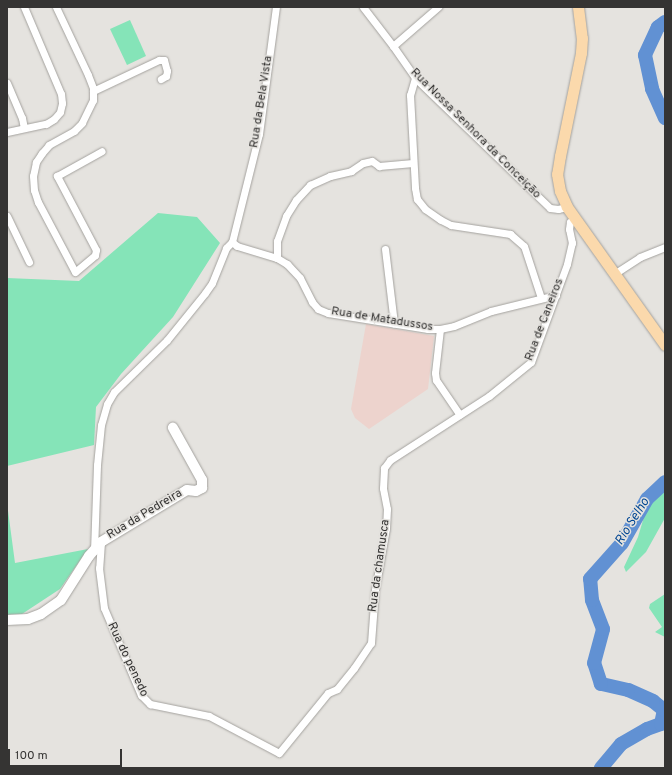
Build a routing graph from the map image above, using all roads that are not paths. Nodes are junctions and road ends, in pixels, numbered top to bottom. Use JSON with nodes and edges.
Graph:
{"nodes":[{"id":1,"x":24,"y":7,"type":"edge"},
{"id":2,"x":56,"y":7,"type":"edge"},
{"id":3,"x":276,"y":7,"type":"edge"},
{"id":4,"x":363,"y":7,"type":"edge"},
{"id":5,"x":438,"y":7,"type":"edge"},
{"id":6,"x":578,"y":7,"type":"edge"},
{"id":7,"x":393,"y":46,"type":"junction"},
{"id":8,"x":161,"y":78,"type":"dead end"},
{"id":9,"x":415,"y":78,"type":"junction"},
{"id":10,"x":7,"y":82,"type":"edge"},
{"id":11,"x":93,"y":91,"type":"junction"},
{"id":12,"x":24,"y":128,"type":"junction"},
{"id":13,"x":7,"y":132,"type":"edge"},
{"id":14,"x":102,"y":151,"type":"dead end"},
{"id":15,"x":413,"y":163,"type":"junction"},
{"id":16,"x":567,"y":206,"type":"junction"},
{"id":17,"x":7,"y":216,"type":"edge"},
{"id":18,"x":575,"y":218,"type":"junction"},
{"id":19,"x":232,"y":242,"type":"junction"},
{"id":20,"x":665,"y":247,"type":"edge"},
{"id":21,"x":385,"y":249,"type":"dead end"},
{"id":22,"x":277,"y":258,"type":"junction"},
{"id":23,"x":29,"y":262,"type":"dead end"},
{"id":24,"x":614,"y":274,"type":"junction"},
{"id":25,"x":556,"y":295,"type":"junction"},
{"id":26,"x":541,"y":298,"type":"junction"},
{"id":27,"x":394,"y":323,"type":"junction"},
{"id":28,"x":440,"y":329,"type":"junction"},
{"id":29,"x":665,"y":345,"type":"edge"},
{"id":30,"x":460,"y":415,"type":"junction"},
{"id":31,"x":173,"y":428,"type":"dead end"},
{"id":32,"x":400,"y":454,"type":"joint"},
{"id":33,"x":101,"y":542,"type":"junction"},
{"id":34,"x":94,"y":551,"type":"junction"},
{"id":35,"x":7,"y":620,"type":"edge"},
{"id":36,"x":328,"y":693,"type":"joint"}],
"edges":[{"from":1,"to":12,"type":"street"},
{"from":2,"to":11,"type":"street"},
{"from":3,"to":19,"type":"street","name":"Rua da Bela Vista"},
{"from":4,"to":7,"type":"street","name":"Rua Nossa Senhora da Conceição"},
{"from":5,"to":7,"type":"street"},
{"from":6,"to":16,"type":"main road"},
{"from":7,"to":9,"type":"street","name":"Rua Nossa Senhora da Conceição"},
{"from":8,"to":11,"type":"street"},
{"from":9,"to":15,"type":"street"},
{"from":9,"to":16,"type":"street","name":"Rua Nossa Senhora da Conceição"},
{"from":10,"to":12,"type":"street"},
{"from":11,"to":14,"type":"street"},
{"from":12,"to":13,"type":"street"},
{"from":15,"to":22,"type":"street"},
{"from":15,"to":26,"type":"street"},
{"from":16,"to":18,"type":"main road"},
{"from":17,"to":23,"type":"street"},
{"from":18,"to":24,"type":"main road"},
{"from":18,"to":25,"type":"street","name":"Rua de Caneiros"},
{"from":19,"to":22,"type":"street","name":"Rua de Matadussos"},
{"from":19,"to":34,"type":"street","name":"Rua da Bela Vista"},
{"from":20,"to":24,"type":"street"},
{"from":21,"to":27,"type":"street"},
{"from":22,"to":27,"type":"street","name":"Rua de Matadussos"},
{"from":24,"to":29,"type":"main road"},
{"from":25,"to":26,"type":"street","name":"Rua de Matadussos"},
{"from":25,"to":30,"type":"street","name":"Rua de Caneiros"},
{"from":26,"to":28,"type":"street","name":"Rua de Matadussos"},
{"from":27,"to":28,"type":"street","name":"Rua de Matadussos"},
{"from":28,"to":30,"type":"street"},
{"from":30,"to":32,"type":"street","name":"Rua de Caneiros"},
{"from":31,"to":33,"type":"street","name":"Rua da Pedreira"},
{"from":32,"to":36,"type":"street","name":"Rua da chamusca"},
{"from":33,"to":34,"type":"street","name":"Rua da Pedreira"},
{"from":33,"to":36,"type":"street","name":"Rua do penedo"},
{"from":34,"to":35,"type":"street","name":"Rua da Pedreira"}]}
